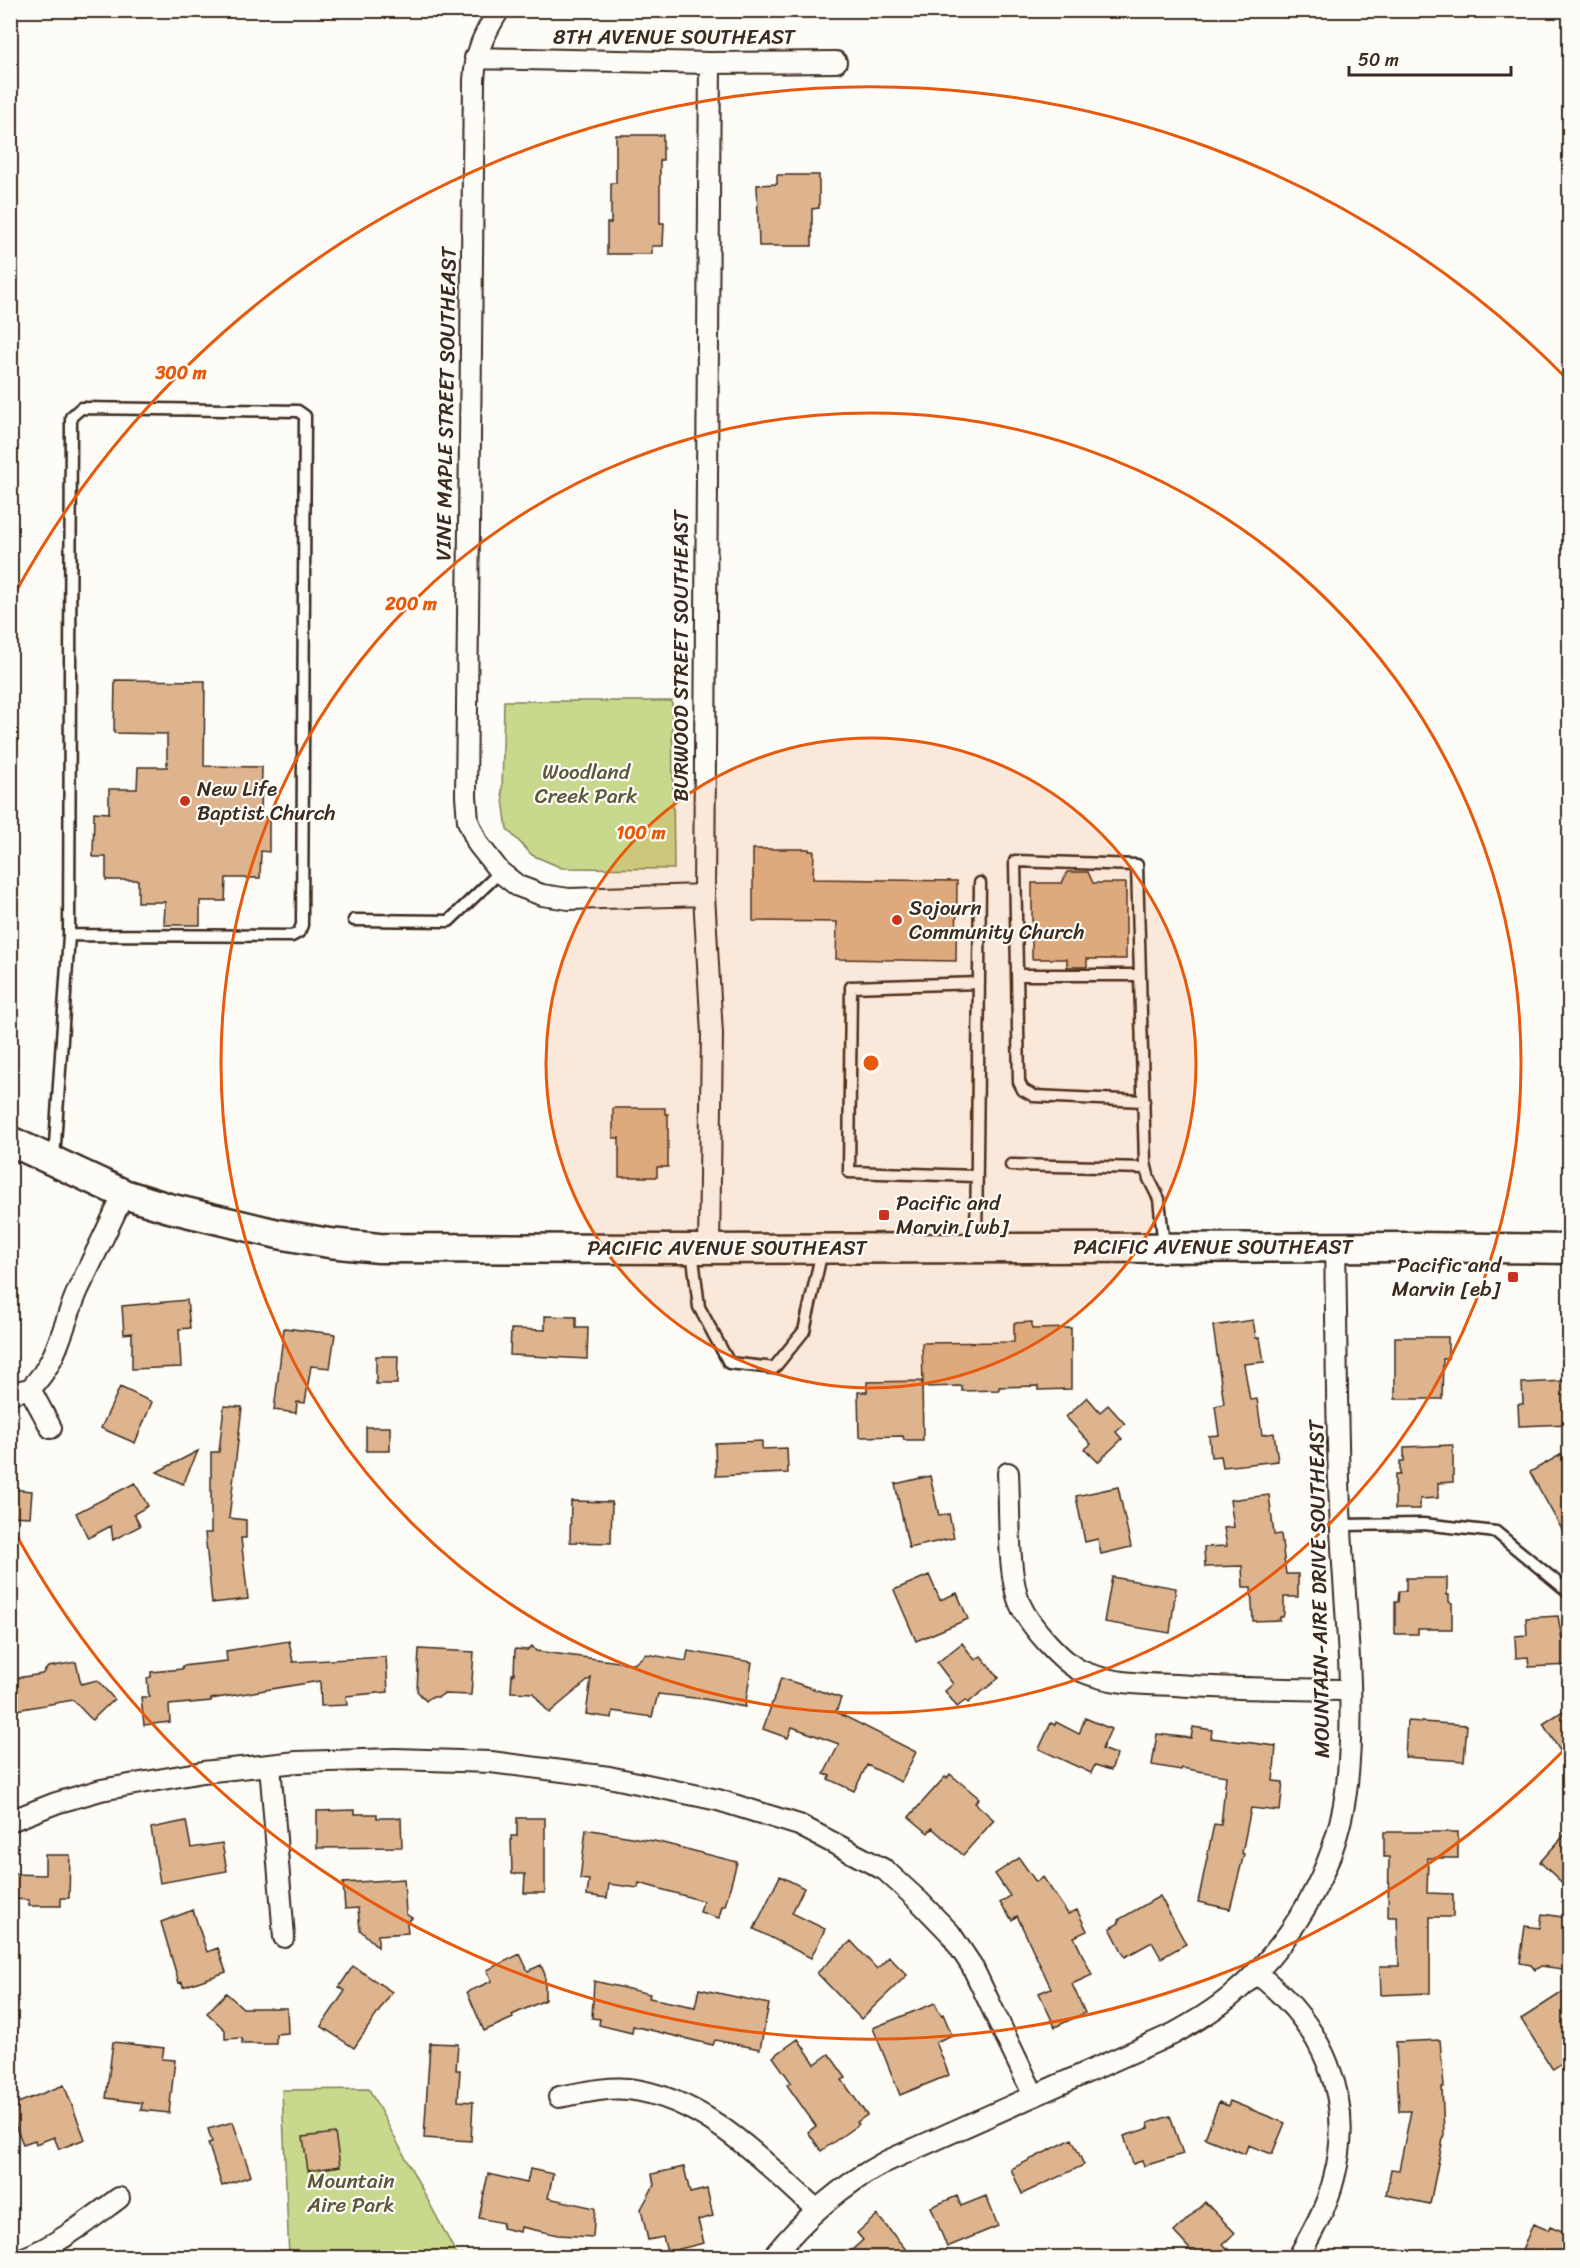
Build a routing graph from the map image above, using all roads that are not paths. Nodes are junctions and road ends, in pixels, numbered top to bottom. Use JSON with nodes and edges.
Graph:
{"nodes":[{"id":1,"x":499,"y":10,"type":"edge"},
{"id":2,"x":476,"y":58,"type":"junction"},
{"id":3,"x":836,"y":62,"type":"dead end"},
{"id":4,"x":710,"y":63,"type":"junction"},
{"id":5,"x":500,"y":872,"type":"junction"},
{"id":6,"x":980,"y":883,"type":"dead end"},
{"id":7,"x":704,"y":895,"type":"junction"},
{"id":8,"x":354,"y":920,"type":"dead end"},
{"id":9,"x":69,"y":934,"type":"junction"},
{"id":10,"x":1018,"y":975,"type":"junction"},
{"id":11,"x":1140,"y":975,"type":"junction"},
{"id":12,"x":979,"y":983,"type":"junction"},
{"id":13,"x":1144,"y":1101,"type":"junction"},
{"id":14,"x":10,"y":1141,"type":"edge"},
{"id":15,"x":54,"y":1163,"type":"junction"},
{"id":16,"x":1011,"y":1165,"type":"dead end"},
{"id":17,"x":1146,"y":1168,"type":"junction"},
{"id":18,"x":976,"y":1176,"type":"junction"},
{"id":19,"x":124,"y":1194,"type":"junction"},
{"id":20,"x":1164,"y":1247,"type":"junction"},
{"id":21,"x":1335,"y":1247,"type":"junction"},
{"id":22,"x":823,"y":1248,"type":"junction"},
{"id":23,"x":976,"y":1248,"type":"junction"},
{"id":24,"x":701,"y":1249,"type":"junction"},
{"id":25,"x":1569,"y":1249,"type":"edge"},
{"id":26,"x":20,"y":1391,"type":"edge"},
{"id":27,"x":51,"y":1428,"type":"dead end"},
{"id":28,"x":1008,"y":1473,"type":"dead end"},
{"id":29,"x":1340,"y":1525,"type":"junction"},
{"id":30,"x":1569,"y":1593,"type":"edge"},
{"id":31,"x":1349,"y":1690,"type":"junction"},
{"id":32,"x":270,"y":1765,"type":"junction"},
{"id":33,"x":10,"y":1821,"type":"edge"},
{"id":34,"x":284,"y":1938,"type":"dead end"},
{"id":35,"x":1256,"y":1973,"type":"junction"},
{"id":36,"x":1034,"y":2096,"type":"junction"},
{"id":37,"x":559,"y":2097,"type":"dead end"},
{"id":38,"x":119,"y":2198,"type":"dead end"},
{"id":39,"x":816,"y":2209,"type":"junction"},
{"id":40,"x":24,"y":2258,"type":"edge"},
{"id":41,"x":772,"y":2258,"type":"edge"},
{"id":42,"x":1298,"y":2258,"type":"edge"}],
"edges":[{"from":1,"to":2,"type":"street","name":"VINE MAPLE STREET SOUTHEAST"},
{"from":2,"to":4,"type":"street","name":"8TH AVENUE SOUTHEAST"},
{"from":2,"to":5,"type":"street","name":"VINE MAPLE STREET SOUTHEAST"},
{"from":3,"to":4,"type":"street","name":"8TH AVENUE SOUTHEAST"},
{"from":4,"to":7,"type":"street","name":"BURWOOD STREET SOUTHEAST"},
{"from":5,"to":7,"type":"street","name":"VINE MAPLE STREET SOUTHEAST"},
{"from":5,"to":8,"type":"lane"},
{"from":6,"to":12,"type":"lane"},
{"from":7,"to":24,"type":"street","name":"BURWOOD STREET SOUTHEAST"},
{"from":9,"to":9,"type":"lane"},
{"from":9,"to":15,"type":"lane"},
{"from":10,"to":11,"type":"lane"},
{"from":10,"to":11,"type":"lane"},
{"from":10,"to":13,"type":"lane"},
{"from":11,"to":13,"type":"lane"},
{"from":12,"to":18,"type":"lane"},
{"from":12,"to":18,"type":"lane"},
{"from":13,"to":17,"type":"lane"},
{"from":14,"to":15,"type":"main road","name":"PACIFIC AVENUE SOUTHEAST"},
{"from":15,"to":19,"type":"main road","name":"PACIFIC AVENUE SOUTHEAST"},
{"from":16,"to":17,"type":"lane"},
{"from":17,"to":20,"type":"lane"},
{"from":18,"to":23,"type":"lane"},
{"from":19,"to":24,"type":"main road","name":"PACIFIC AVENUE SOUTHEAST"},
{"from":19,"to":26,"type":"street"},
{"from":20,"to":21,"type":"main road","name":"PACIFIC AVENUE SOUTHEAST"},
{"from":20,"to":23,"type":"main road","name":"PACIFIC AVENUE SOUTHEAST"},
{"from":21,"to":25,"type":"main road","name":"PACIFIC AVENUE SOUTHEAST"},
{"from":21,"to":29,"type":"street","name":"MOUNTAIN-AIRE DRIVE SOUTHEAST"},
{"from":22,"to":23,"type":"main road","name":"PACIFIC AVENUE SOUTHEAST"},
{"from":22,"to":24,"type":"main road","name":"PACIFIC AVENUE SOUTHEAST"},
{"from":22,"to":24,"type":"lane"},
{"from":26,"to":27,"type":"street"},
{"from":28,"to":31,"type":"street"},
{"from":29,"to":30,"type":"lane"},
{"from":29,"to":31,"type":"street","name":"MOUNTAIN-AIRE DRIVE SOUTHEAST"},
{"from":31,"to":35,"type":"street","name":"MOUNTAIN-AIRE DRIVE SOUTHEAST"},
{"from":32,"to":33,"type":"street"},
{"from":32,"to":34,"type":"street"},
{"from":32,"to":36,"type":"street"},
{"from":35,"to":36,"type":"street","name":"MOUNTAIN-AIRE DRIVE SOUTHEAST"},
{"from":35,"to":42,"type":"street"},
{"from":36,"to":39,"type":"street","name":"MOUNTAIN-AIRE DRIVE SOUTHEAST"},
{"from":37,"to":39,"type":"street"},
{"from":38,"to":40,"type":"street"},
{"from":39,"to":41,"type":"street","name":"MOUNTAIN-AIRE DRIVE SOUTHEAST"}]}
